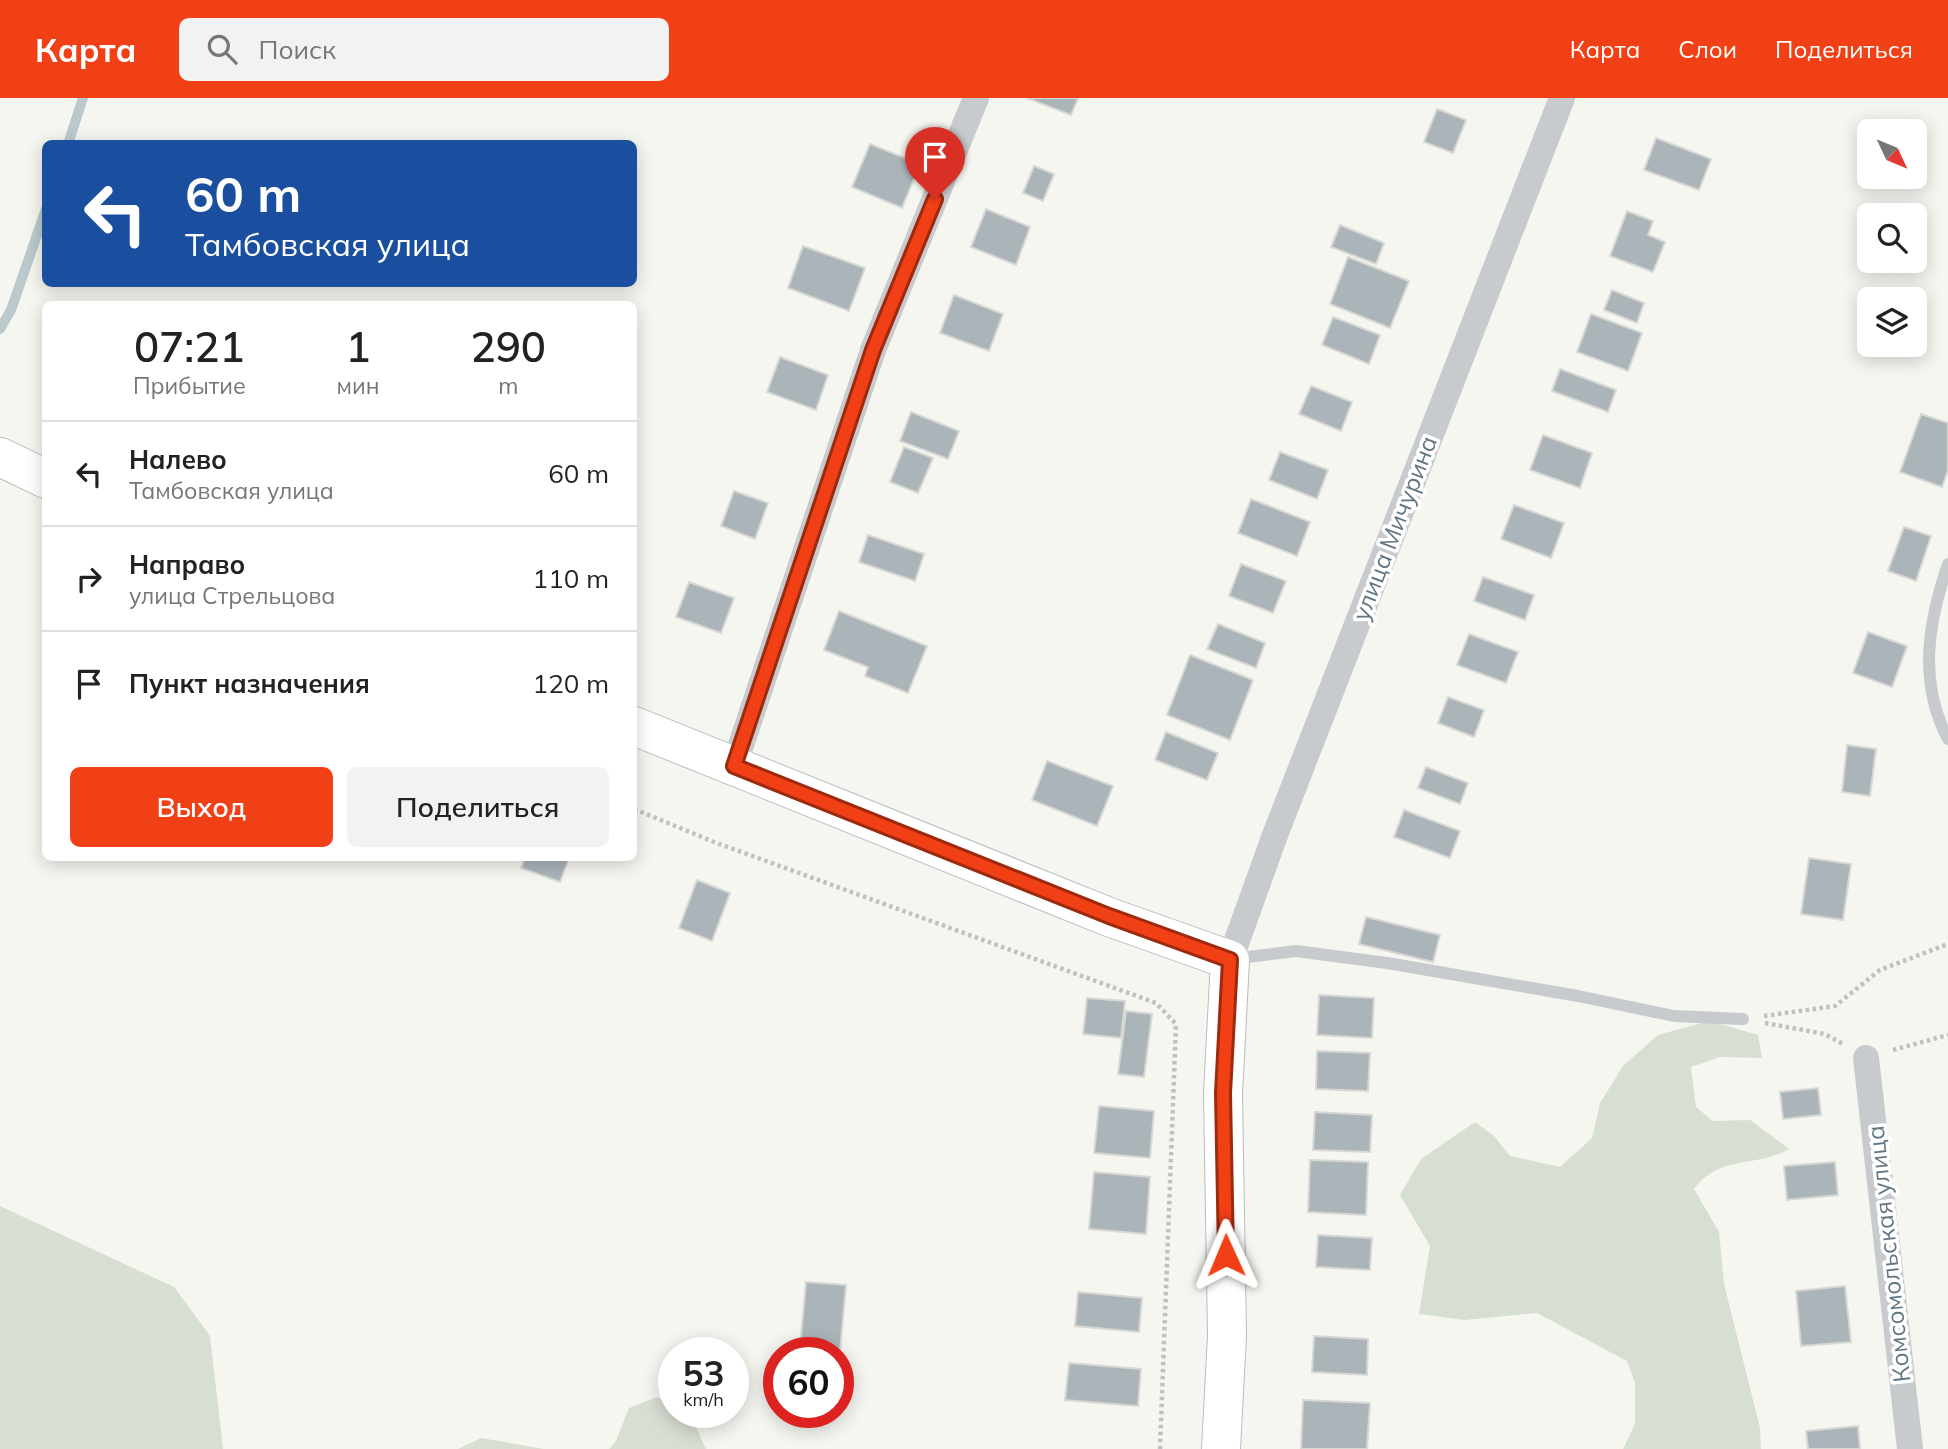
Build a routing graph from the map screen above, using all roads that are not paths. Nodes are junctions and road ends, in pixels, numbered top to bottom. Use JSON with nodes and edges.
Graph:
{"nodes":[{"id":1,"x":976,"y":98,"type":"edge"},
{"id":2,"x":1562,"y":98,"type":"edge"},
{"id":3,"x":0,"y":457,"type":"edge"},
{"id":4,"x":42,"y":477,"type":"edge"},
{"id":5,"x":1948,"y":564,"type":"edge"},
{"id":6,"x":637,"y":727,"type":"edge"},
{"id":7,"x":1948,"y":739,"type":"edge"},
{"id":8,"x":734,"y":766,"type":"junction"},
{"id":9,"x":1230,"y":960,"type":"junction"},
{"id":10,"x":1744,"y":1018,"type":"road end"},
{"id":11,"x":1866,"y":1058,"type":"dead end"},
{"id":12,"x":1221,"y":1449,"type":"edge"},
{"id":13,"x":1910,"y":1449,"type":"edge"}],
"edges":[{"from":1,"to":8,"type":"street"},
{"from":2,"to":9,"type":"street","name":"улица Мичурина"},
{"from":3,"to":4,"type":"main road"},
{"from":5,"to":7,"type":"lane"},
{"from":6,"to":8,"type":"main road"},
{"from":8,"to":9,"type":"main road"},
{"from":9,"to":10,"type":"lane"},
{"from":9,"to":12,"type":"main road"},
{"from":11,"to":13,"type":"street","name":"Комсомольская улица"}]}
